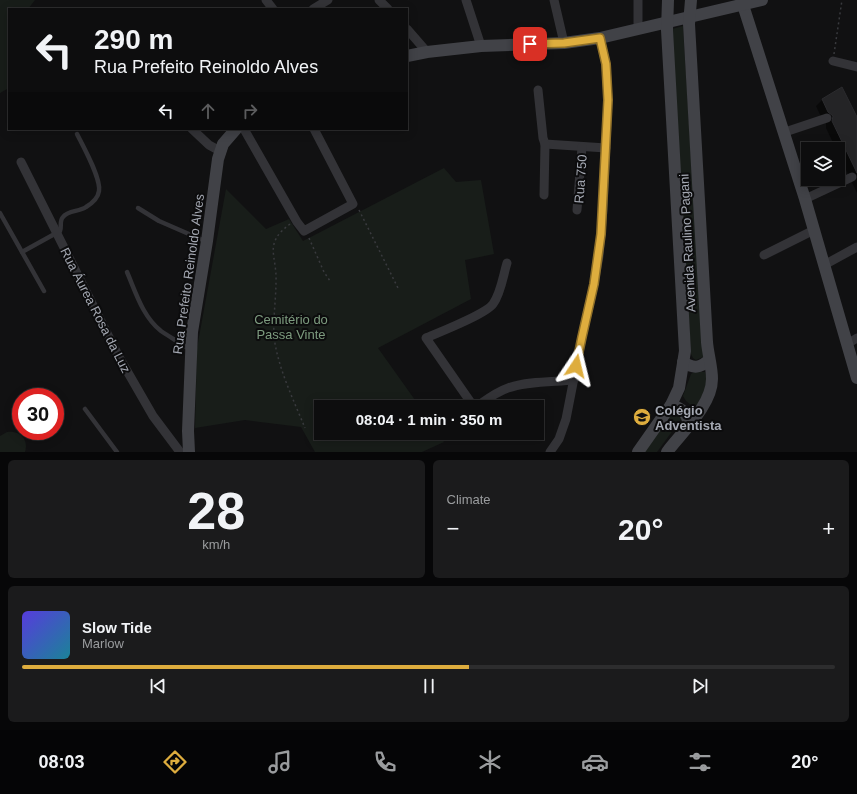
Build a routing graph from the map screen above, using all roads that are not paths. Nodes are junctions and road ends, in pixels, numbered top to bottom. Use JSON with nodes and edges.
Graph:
{"nodes":[{"id":1,"x":266,"y":0,"type":"edge"},
{"id":2,"x":328,"y":0,"type":"edge"},
{"id":3,"x":379,"y":0,"type":"edge"},
{"id":4,"x":466,"y":0,"type":"edge"},
{"id":5,"x":554,"y":0,"type":"edge"},
{"id":6,"x":638,"y":0,"type":"edge"},
{"id":7,"x":668,"y":0,"type":"edge"},
{"id":8,"x":691,"y":0,"type":"edge"},
{"id":9,"x":762,"y":0,"type":"edge"},
{"id":10,"x":742,"y":2,"type":"edge"},
{"id":11,"x":272,"y":8,"type":"edge"},
{"id":12,"x":315,"y":8,"type":"edge"},
{"id":13,"x":387,"y":8,"type":"edge"},
{"id":14,"x":689,"y":17,"type":"junction"},
{"id":15,"x":667,"y":22,"type":"junction"},
{"id":16,"x":638,"y":29,"type":"junction"},
{"id":17,"x":408,"y":30,"type":"edge"},
{"id":18,"x":600,"y":38,"type":"junction"},
{"id":19,"x":564,"y":43,"type":"junction"},
{"id":20,"x":481,"y":46,"type":"junction"},
{"id":21,"x":427,"y":52,"type":"junction"},
{"id":22,"x":408,"y":56,"type":"edge"},
{"id":23,"x":833,"y":61,"type":"road end"},
{"id":24,"x":857,"y":66,"type":"edge"},
{"id":25,"x":538,"y":90,"type":"dead end"},
{"id":26,"x":826,"y":118,"type":"dead end"},
{"id":27,"x":193,"y":130,"type":"edge"},
{"id":28,"x":235,"y":130,"type":"edge"},
{"id":29,"x":245,"y":130,"type":"edge"},
{"id":30,"x":315,"y":130,"type":"edge"},
{"id":31,"x":784,"y":132,"type":"junction"},
{"id":32,"x":77,"y":134,"type":"dead end"},
{"id":33,"x":545,"y":144,"type":"junction"},
{"id":34,"x":582,"y":147,"type":"junction"},
{"id":35,"x":606,"y":148,"type":"junction"},
{"id":36,"x":220,"y":151,"type":"junction"},
{"id":37,"x":21,"y":162,"type":"dead end"},
{"id":38,"x":852,"y":177,"type":"dead end"},
{"id":39,"x":544,"y":195,"type":"dead end"},
{"id":40,"x":806,"y":199,"type":"junction"},
{"id":41,"x":138,"y":208,"type":"dead end"},
{"id":42,"x":577,"y":210,"type":"dead end"},
{"id":43,"x":0,"y":213,"type":"edge"},
{"id":44,"x":814,"y":230,"type":"junction"},
{"id":45,"x":57,"y":233,"type":"junction"},
{"id":46,"x":207,"y":242,"type":"junction"},
{"id":47,"x":857,"y":247,"type":"edge"},
{"id":48,"x":22,"y":252,"type":"junction"},
{"id":49,"x":764,"y":255,"type":"dead end"},
{"id":50,"x":507,"y":263,"type":"dead end"},
{"id":51,"x":824,"y":265,"type":"junction"},
{"id":52,"x":127,"y":272,"type":"dead end"},
{"id":53,"x":44,"y":291,"type":"dead end"},
{"id":54,"x":852,"y":341,"type":"edge"},
{"id":55,"x":191,"y":350,"type":"junction"},
{"id":56,"x":709,"y":360,"type":"junction"},
{"id":57,"x":683,"y":362,"type":"junction"},
{"id":58,"x":857,"y":378,"type":"edge"},
{"id":59,"x":574,"y":380,"type":"junction"},
{"id":60,"x":470,"y":400,"type":"edge"},
{"id":61,"x":486,"y":400,"type":"edge"},
{"id":62,"x":671,"y":405,"type":"junction"},
{"id":63,"x":85,"y":409,"type":"dead end"},
{"id":64,"x":689,"y":425,"type":"junction"},
{"id":65,"x":116,"y":452,"type":"edge"},
{"id":66,"x":180,"y":452,"type":"edge"},
{"id":67,"x":189,"y":452,"type":"edge"},
{"id":68,"x":550,"y":452,"type":"edge"},
{"id":69,"x":638,"y":452,"type":"edge"},
{"id":70,"x":667,"y":452,"type":"edge"}],
"edges":[{"from":1,"to":11,"type":"street"},
{"from":2,"to":12,"type":"street"},
{"from":3,"to":13,"type":"street"},
{"from":4,"to":20,"type":"street"},
{"from":5,"to":19,"type":"street"},
{"from":6,"to":16,"type":"street"},
{"from":7,"to":15,"type":"main road","name":"Avenida Raulino Pagani"},
{"from":8,"to":14,"type":"main road","name":"Avenida Raulino Pagani"},
{"from":9,"to":10,"type":"main road"},
{"from":10,"to":14,"type":"main road"},
{"from":10,"to":31,"type":"main road"},
{"from":14,"to":15,"type":"main road"},
{"from":14,"to":56,"type":"main road","name":"Avenida Raulino Pagani"},
{"from":15,"to":16,"type":"main road"},
{"from":15,"to":57,"type":"main road","name":"Avenida Raulino Pagani"},
{"from":16,"to":18,"type":"main road"},
{"from":17,"to":21,"type":"street"},
{"from":18,"to":19,"type":"main road"},
{"from":18,"to":35,"type":"street"},
{"from":19,"to":20,"type":"main road"},
{"from":20,"to":21,"type":"main road"},
{"from":21,"to":22,"type":"main road"},
{"from":23,"to":24,"type":"street"},
{"from":25,"to":33,"type":"street"},
{"from":26,"to":31,"type":"street"},
{"from":27,"to":36,"type":"street"},
{"from":28,"to":36,"type":"main road","name":"Rua Prefeito Reinoldo Alves"},
{"from":29,"to":30,"type":"street"},
{"from":31,"to":40,"type":"main road"},
{"from":32,"to":45,"type":"lane"},
{"from":33,"to":34,"type":"street"},
{"from":33,"to":39,"type":"street"},
{"from":34,"to":35,"type":"street"},
{"from":34,"to":42,"type":"street","name":"Rua 750"},
{"from":35,"to":59,"type":"street"},
{"from":36,"to":46,"type":"main road","name":"Rua Prefeito Reinoldo Alves"},
{"from":37,"to":45,"type":"street","name":"Rua Áurea Rosa da Luz"},
{"from":38,"to":40,"type":"street"},
{"from":40,"to":44,"type":"main road"},
{"from":41,"to":46,"type":"lane"},
{"from":43,"to":48,"type":"lane"},
{"from":44,"to":49,"type":"street"},
{"from":44,"to":51,"type":"main road"},
{"from":45,"to":48,"type":"lane"},
{"from":45,"to":66,"type":"street","name":"Rua Áurea Rosa da Luz"},
{"from":46,"to":55,"type":"main road","name":"Rua Prefeito Reinoldo Alves"},
{"from":47,"to":51,"type":"street"},
{"from":48,"to":53,"type":"lane"},
{"from":50,"to":60,"type":"street"},
{"from":51,"to":54,"type":"main road"},
{"from":52,"to":55,"type":"lane"},
{"from":54,"to":58,"type":"main road"},
{"from":55,"to":67,"type":"main road","name":"Rua Prefeito Reinoldo Alves"},
{"from":56,"to":57,"type":"main road"},
{"from":56,"to":64,"type":"main road","name":"Avenida Raulino Pagani"},
{"from":57,"to":62,"type":"main road","name":"Avenida Raulino Pagani"},
{"from":59,"to":61,"type":"street"},
{"from":59,"to":68,"type":"street"},
{"from":62,"to":64,"type":"main road"},
{"from":62,"to":69,"type":"main road","name":"Avenida Raulino Pagani"},
{"from":63,"to":65,"type":"lane"},
{"from":64,"to":70,"type":"main road","name":"Avenida Raulino Pagani"}]}
